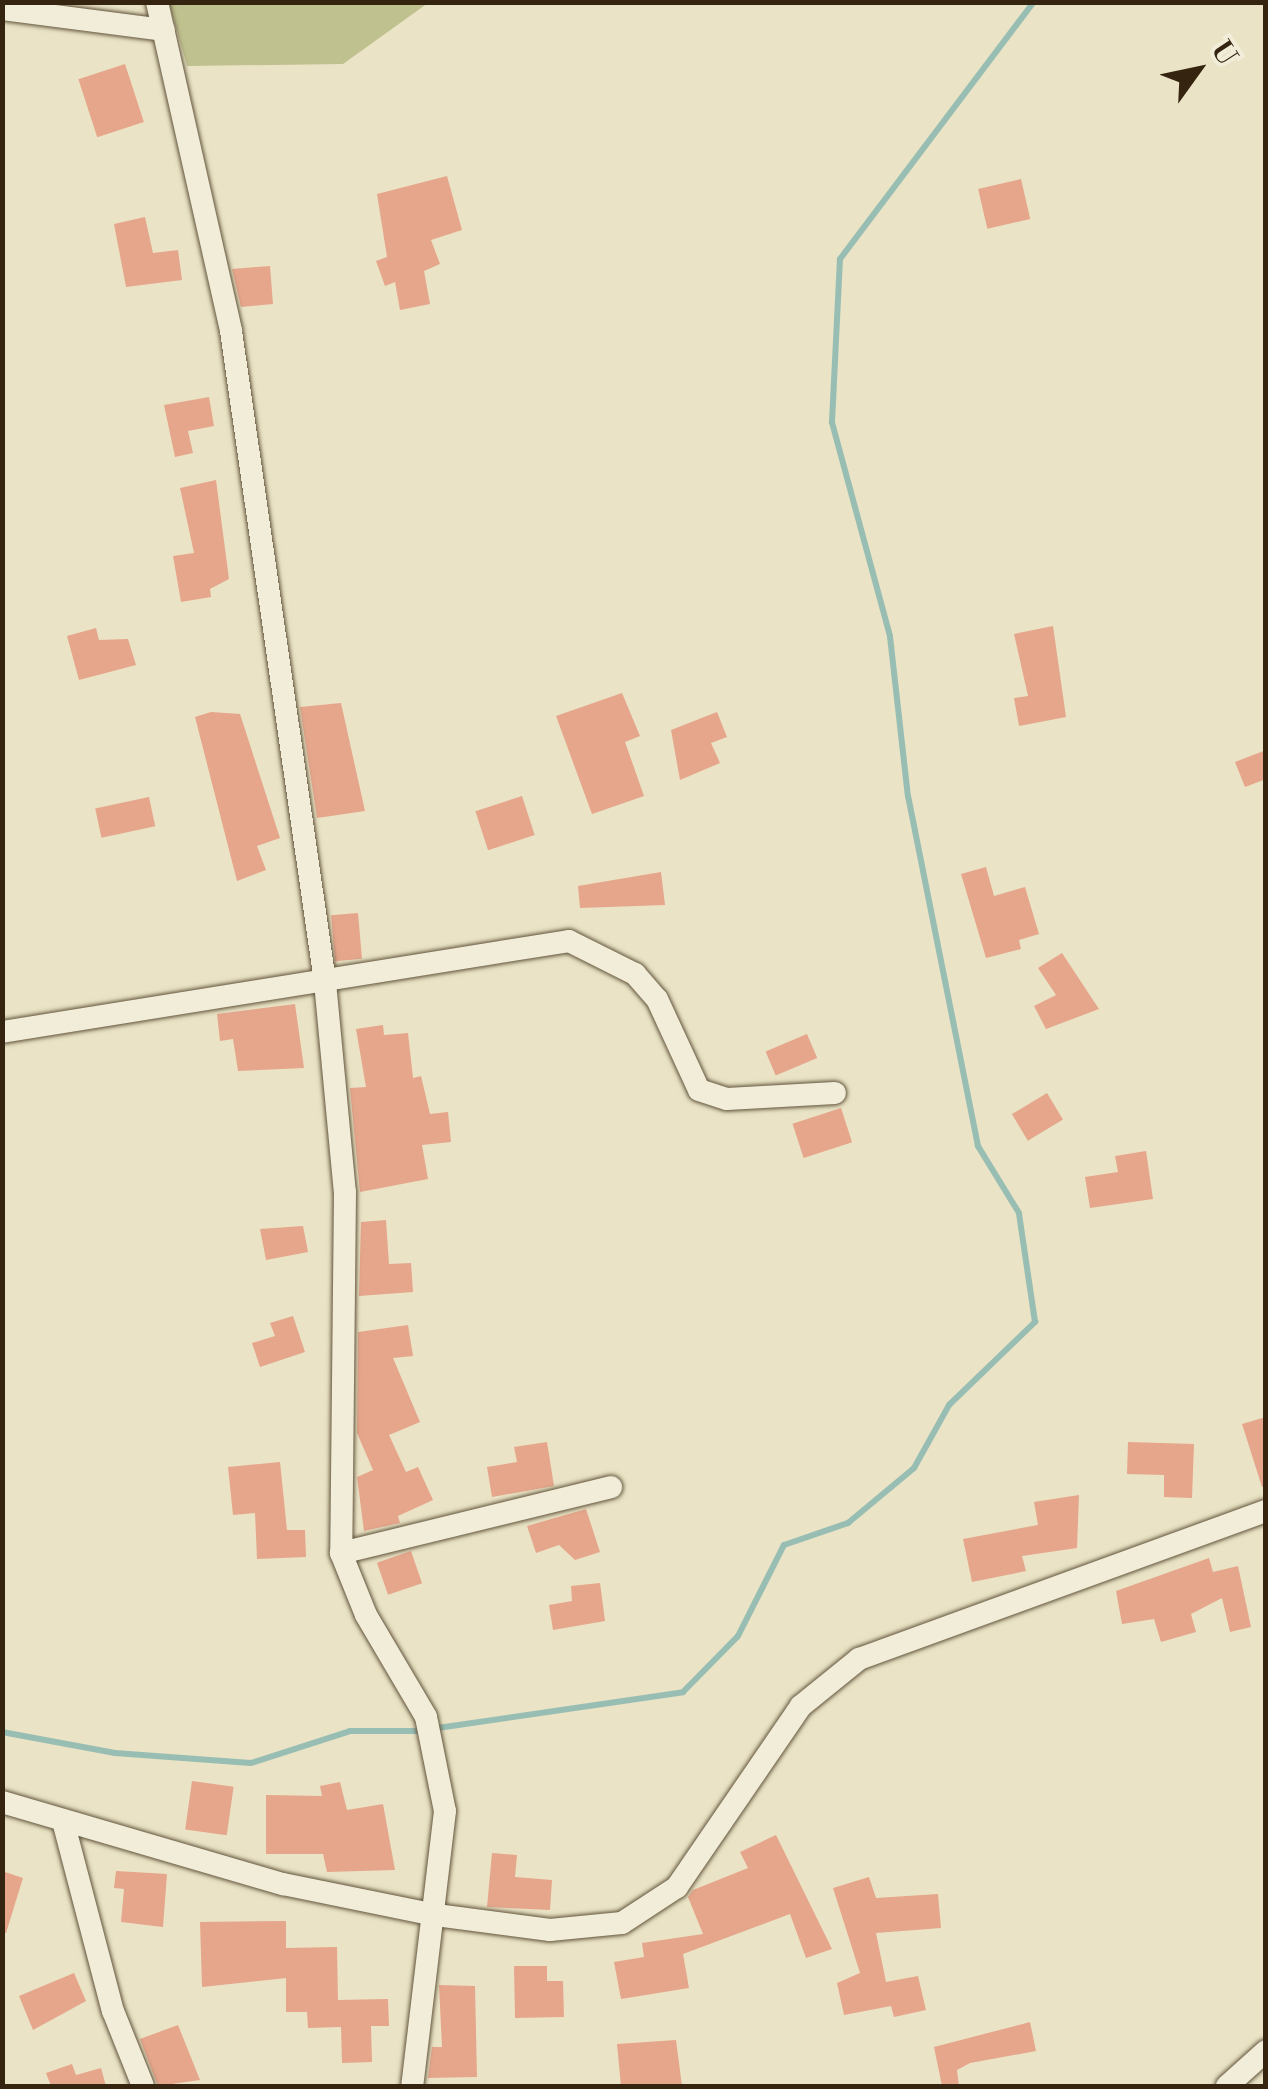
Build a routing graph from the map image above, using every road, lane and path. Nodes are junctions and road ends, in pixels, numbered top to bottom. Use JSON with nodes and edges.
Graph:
{"nodes":[{"id":1,"x":157,"y":2,"type":"edge"},
{"id":2,"x":2,"y":9,"type":"edge"},
{"id":3,"x":164,"y":30,"type":"junction"},
{"id":4,"x":325,"y":982,"type":"junction"},
{"id":5,"x":2,"y":1032,"type":"edge"},
{"id":6,"x":835,"y":1093,"type":"dead end"},
{"id":7,"x":611,"y":1487,"type":"dead end"},
{"id":8,"x":1266,"y":1510,"type":"edge"},
{"id":9,"x":342,"y":1552,"type":"junction"},
{"id":10,"x":2,"y":1802,"type":"edge"},
{"id":11,"x":63,"y":1821,"type":"junction"},
{"id":12,"x":436,"y":1915,"type":"junction"},
{"id":13,"x":1266,"y":2051,"type":"edge"},
{"id":14,"x":143,"y":2086,"type":"edge"},
{"id":15,"x":412,"y":2086,"type":"edge"},
{"id":16,"x":1227,"y":2086,"type":"edge"}],
"edges":[{"from":1,"to":3,"type":"street"},
{"from":2,"to":3,"type":"street"},
{"from":3,"to":4,"type":"street"},
{"from":4,"to":5,"type":"street"},
{"from":4,"to":6,"type":"street"},
{"from":4,"to":9,"type":"street"},
{"from":7,"to":9,"type":"street"},
{"from":8,"to":12,"type":"street"},
{"from":9,"to":12,"type":"street"},
{"from":10,"to":11,"type":"street"},
{"from":11,"to":12,"type":"street"},
{"from":11,"to":14,"type":"street"},
{"from":12,"to":15,"type":"street"},
{"from":13,"to":16,"type":"street"}]}
